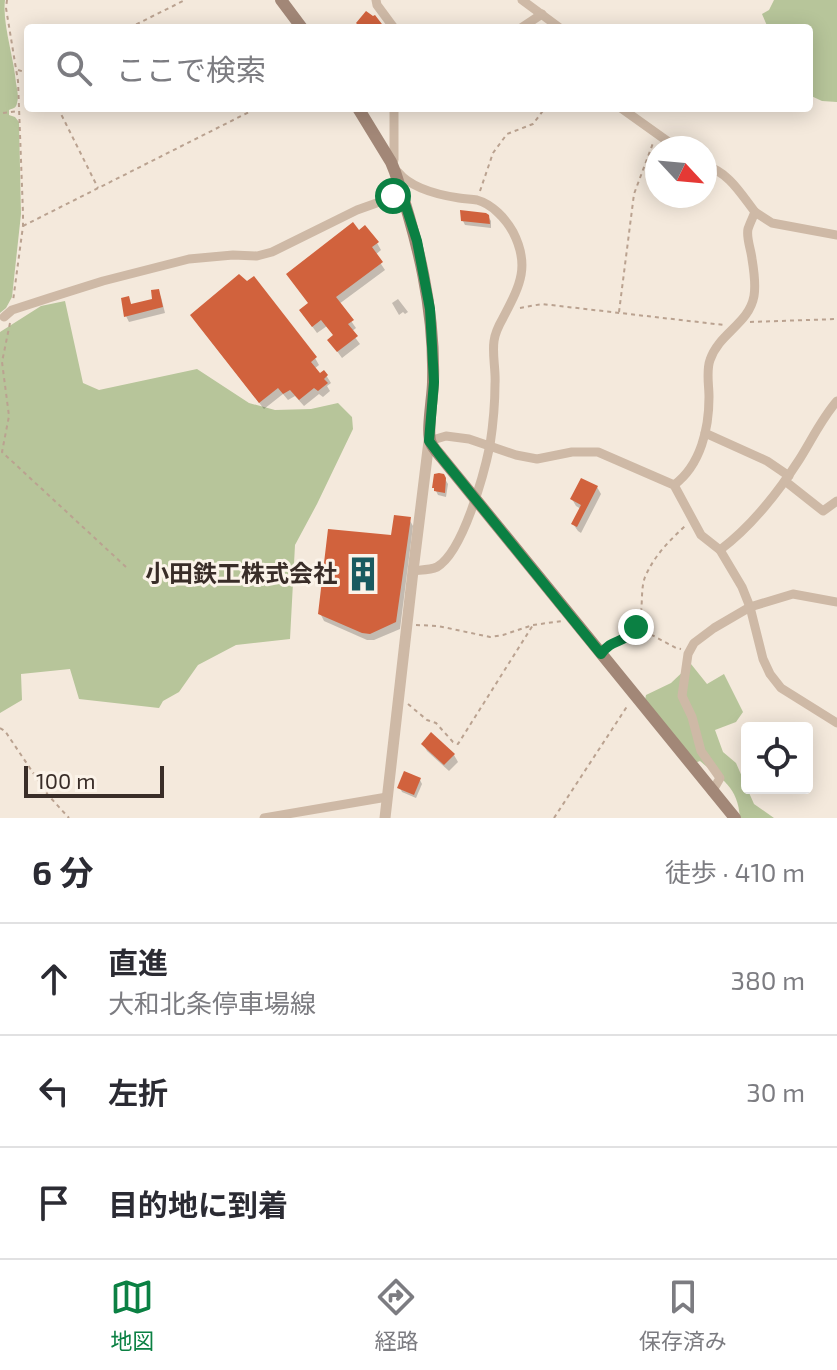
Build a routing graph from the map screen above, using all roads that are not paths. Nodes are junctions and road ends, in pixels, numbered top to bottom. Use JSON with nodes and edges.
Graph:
{"nodes":[{"id":1,"x":281,"y":0,"type":"edge"},
{"id":2,"x":376,"y":0,"type":"edge"},
{"id":3,"x":522,"y":0,"type":"edge"},
{"id":4,"x":542,"y":14,"type":"junction"},
{"id":5,"x":299,"y":24,"type":"edge"},
{"id":6,"x":391,"y":24,"type":"edge"},
{"id":7,"x":527,"y":24,"type":"edge"},
{"id":8,"x":555,"y":24,"type":"edge"},
{"id":9,"x":360,"y":112,"type":"edge"},
{"id":10,"x":394,"y":112,"type":"edge"},
{"id":11,"x":627,"y":112,"type":"edge"},
{"id":12,"x":661,"y":136,"type":"edge"},
{"id":13,"x":393,"y":167,"type":"junction"},
{"id":14,"x":717,"y":170,"type":"edge"},
{"id":15,"x":402,"y":194,"type":"junction"},
{"id":16,"x":755,"y":212,"type":"junction"},
{"id":17,"x":837,"y":235,"type":"edge"},
{"id":18,"x":4,"y":317,"type":"dead end"},
{"id":19,"x":837,"y":401,"type":"edge"},
{"id":20,"x":705,"y":433,"type":"junction"},
{"id":21,"x":429,"y":441,"type":"junction"},
{"id":22,"x":490,"y":445,"type":"junction"},
{"id":23,"x":787,"y":478,"type":"junction"},
{"id":24,"x":674,"y":485,"type":"junction"},
{"id":25,"x":475,"y":499,"type":"junction"},
{"id":26,"x":837,"y":501,"type":"edge"},
{"id":27,"x":720,"y":550,"type":"junction"},
{"id":28,"x":413,"y":571,"type":"junction"},
{"id":29,"x":837,"y":602,"type":"edge"},
{"id":30,"x":750,"y":607,"type":"junction"},
{"id":31,"x":837,"y":723,"type":"edge"},
{"id":32,"x":712,"y":792,"type":"junction"},
{"id":33,"x":387,"y":797,"type":"junction"},
{"id":34,"x":264,"y":818,"type":"edge"},
{"id":35,"x":385,"y":818,"type":"edge"},
{"id":36,"x":735,"y":818,"type":"edge"}],
"edges":[{"from":1,"to":5,"type":"main road"},
{"from":2,"to":6,"type":"street"},
{"from":3,"to":4,"type":"street"},
{"from":4,"to":7,"type":"street"},
{"from":4,"to":8,"type":"street"},
{"from":9,"to":13,"type":"main road"},
{"from":10,"to":13,"type":"street"},
{"from":11,"to":12,"type":"street"},
{"from":13,"to":15,"type":"main road"},
{"from":13,"to":22,"type":"street"},
{"from":14,"to":16,"type":"street"},
{"from":15,"to":18,"type":"street"},
{"from":15,"to":21,"type":"main road"},
{"from":16,"to":17,"type":"street"},
{"from":16,"to":20,"type":"street"},
{"from":19,"to":23,"type":"street"},
{"from":20,"to":23,"type":"street"},
{"from":20,"to":24,"type":"street"},
{"from":21,"to":22,"type":"street"},
{"from":21,"to":25,"type":"main road"},
{"from":21,"to":28,"type":"street"},
{"from":22,"to":24,"type":"street"},
{"from":22,"to":25,"type":"street"},
{"from":23,"to":26,"type":"street"},
{"from":23,"to":27,"type":"street"},
{"from":24,"to":27,"type":"street"},
{"from":25,"to":28,"type":"street"},
{"from":25,"to":32,"type":"main road"},
{"from":27,"to":30,"type":"street"},
{"from":28,"to":33,"type":"street"},
{"from":29,"to":30,"type":"street"},
{"from":30,"to":31,"type":"street"},
{"from":30,"to":32,"type":"street"},
{"from":32,"to":36,"type":"main road"},
{"from":33,"to":34,"type":"street"},
{"from":33,"to":35,"type":"street"}]}
